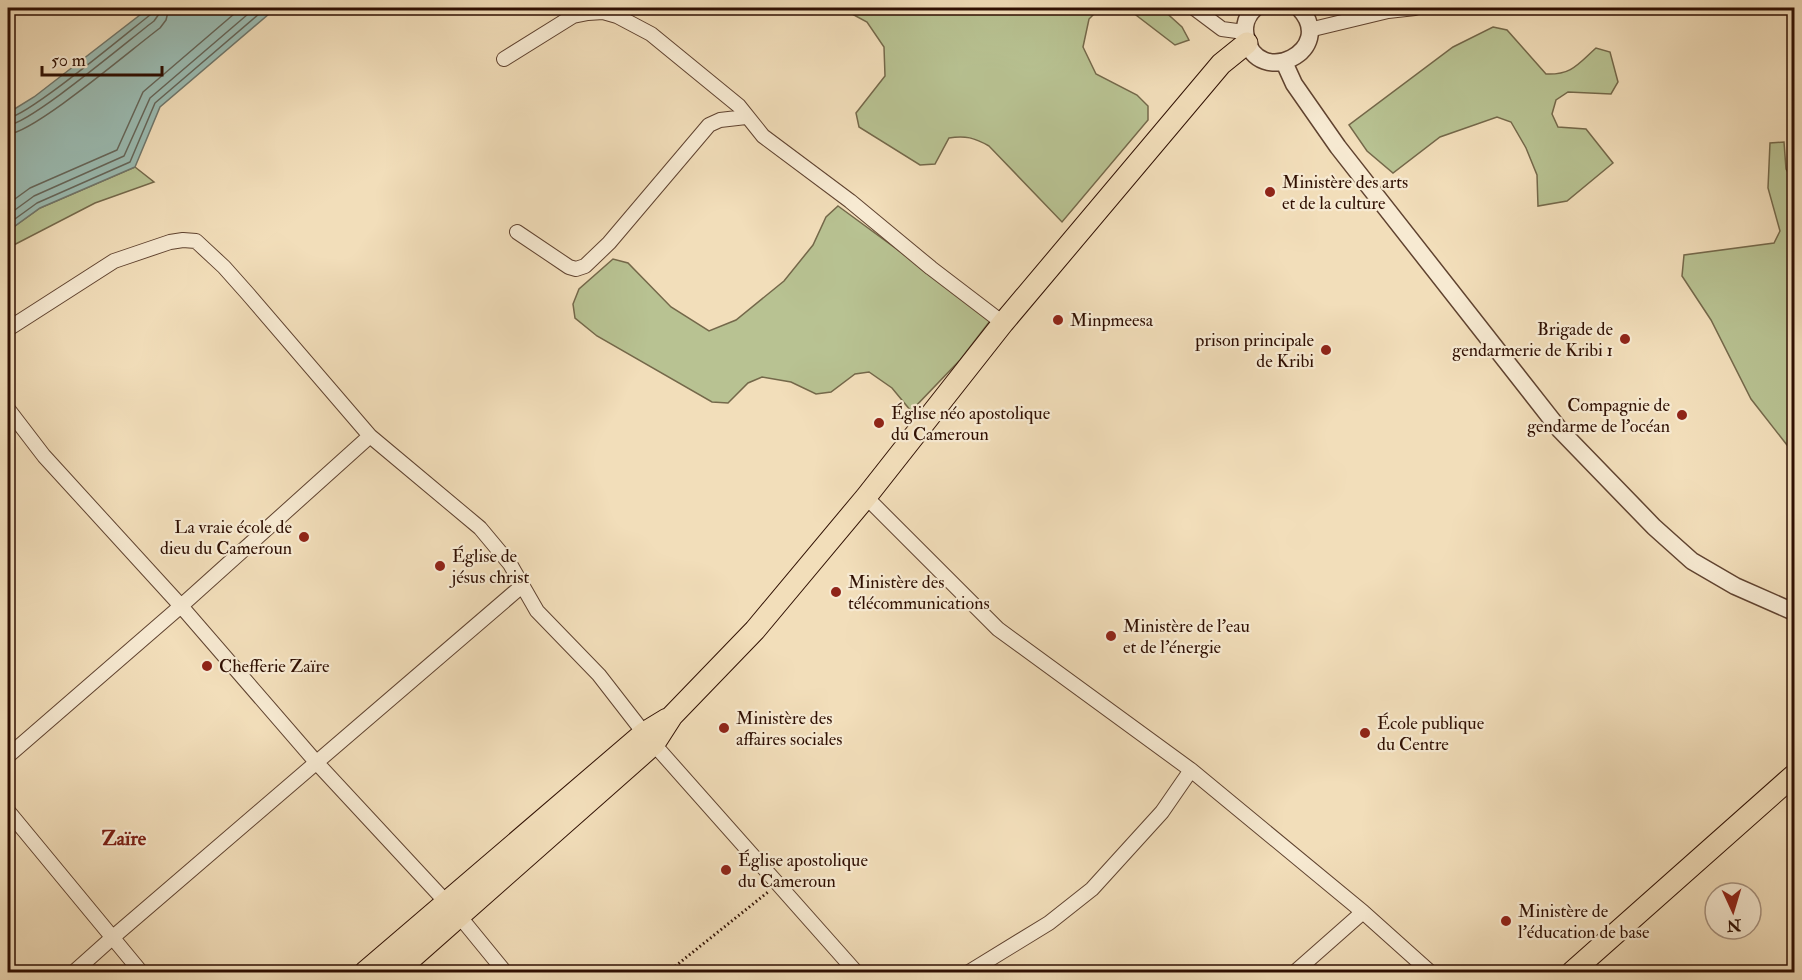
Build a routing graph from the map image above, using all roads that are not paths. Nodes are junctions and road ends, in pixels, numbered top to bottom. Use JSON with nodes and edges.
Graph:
{"nodes":[{"id":1,"x":1194,"y":8,"type":"edge"},
{"id":2,"x":1255,"y":8,"type":"edge"},
{"id":3,"x":1299,"y":8,"type":"edge"},
{"id":4,"x":1415,"y":8,"type":"edge"},
{"id":5,"x":1309,"y":30,"type":"junction"},
{"id":6,"x":1246,"y":38,"type":"junction"},
{"id":7,"x":504,"y":59,"type":"dead end"},
{"id":8,"x":1284,"y":62,"type":"junction"},
{"id":9,"x":746,"y":117,"type":"junction"},
{"id":10,"x":517,"y":232,"type":"dead end"},
{"id":11,"x":1004,"y":323,"type":"junction"},
{"id":12,"x":8,"y":329,"type":"edge"},
{"id":13,"x":8,"y":409,"type":"edge"},
{"id":14,"x":370,"y":436,"type":"junction"},
{"id":15,"x":866,"y":497,"type":"junction"},
{"id":16,"x":523,"y":585,"type":"junction"},
{"id":17,"x":181,"y":606,"type":"junction"},
{"id":18,"x":1794,"y":612,"type":"edge"},
{"id":19,"x":649,"y":738,"type":"junction"},
{"id":20,"x":8,"y":756,"type":"edge"},
{"id":21,"x":316,"y":762,"type":"junction"},
{"id":22,"x":1191,"y":770,"type":"junction"},
{"id":23,"x":1794,"y":775,"type":"edge"},
{"id":24,"x":8,"y":811,"type":"edge"},
{"id":25,"x":453,"y":909,"type":"junction"},
{"id":26,"x":1363,"y":912,"type":"junction"},
{"id":27,"x":112,"y":938,"type":"junction"},
{"id":28,"x":74,"y":972,"type":"edge"},
{"id":29,"x":141,"y":972,"type":"edge"},
{"id":30,"x":365,"y":972,"type":"edge"},
{"id":31,"x":396,"y":972,"type":"edge"},
{"id":32,"x":505,"y":972,"type":"edge"},
{"id":33,"x":856,"y":972,"type":"edge"},
{"id":34,"x":969,"y":972,"type":"edge"},
{"id":35,"x":1295,"y":972,"type":"edge"},
{"id":36,"x":1430,"y":972,"type":"edge"},
{"id":37,"x":1572,"y":972,"type":"edge"}],
"edges":[{"from":1,"to":6,"type":"street"},
{"from":2,"to":6,"type":"street"},
{"from":3,"to":5,"type":"street"},
{"from":4,"to":5,"type":"street"},
{"from":5,"to":8,"type":"street"},
{"from":6,"to":8,"type":"street"},
{"from":6,"to":11,"type":"main road"},
{"from":7,"to":9,"type":"street"},
{"from":8,"to":18,"type":"street"},
{"from":9,"to":10,"type":"street"},
{"from":9,"to":11,"type":"street"},
{"from":11,"to":15,"type":"main road"},
{"from":12,"to":14,"type":"street"},
{"from":13,"to":17,"type":"street"},
{"from":14,"to":16,"type":"street"},
{"from":14,"to":17,"type":"street"},
{"from":15,"to":19,"type":"main road"},
{"from":15,"to":22,"type":"street"},
{"from":16,"to":19,"type":"street"},
{"from":16,"to":21,"type":"street"},
{"from":17,"to":20,"type":"street"},
{"from":17,"to":21,"type":"street"},
{"from":19,"to":25,"type":"main road"},
{"from":19,"to":33,"type":"street"},
{"from":21,"to":25,"type":"street"},
{"from":21,"to":27,"type":"street"},
{"from":22,"to":26,"type":"street"},
{"from":22,"to":34,"type":"street"},
{"from":23,"to":37,"type":"main road"},
{"from":24,"to":27,"type":"street"},
{"from":25,"to":30,"type":"main road"},
{"from":25,"to":31,"type":"main road"},
{"from":25,"to":32,"type":"street"},
{"from":26,"to":35,"type":"street"},
{"from":26,"to":36,"type":"street"},
{"from":27,"to":28,"type":"street"},
{"from":27,"to":29,"type":"street"}]}
